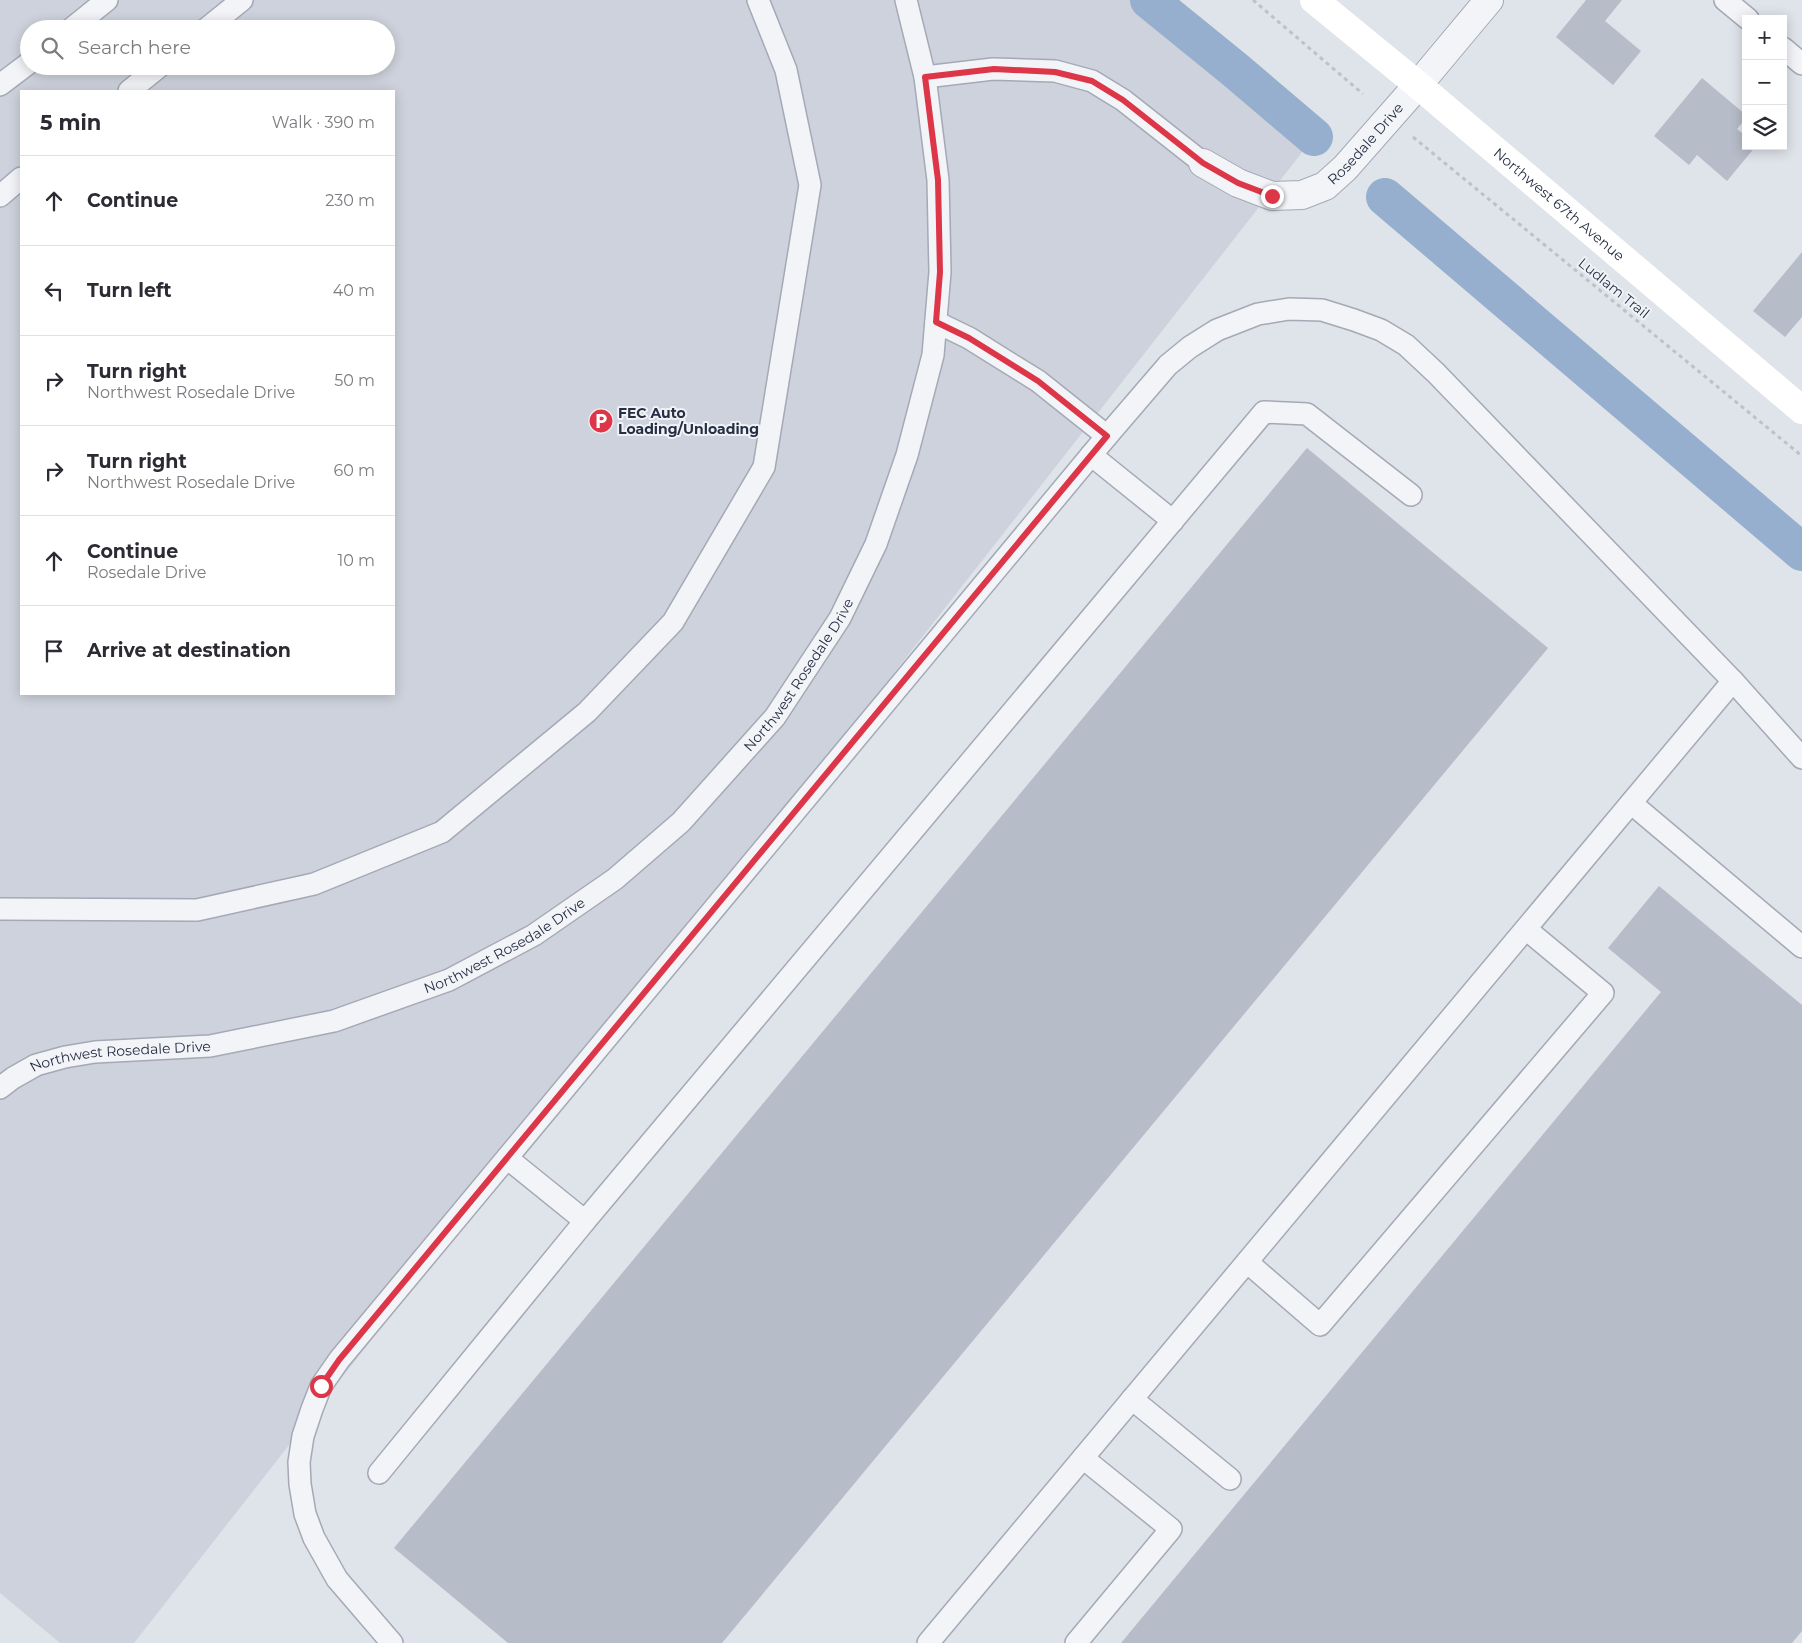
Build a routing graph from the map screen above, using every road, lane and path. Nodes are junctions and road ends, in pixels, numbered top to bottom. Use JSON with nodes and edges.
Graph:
{"nodes":[{"id":1,"x":107,"y":0,"type":"edge"},
{"id":2,"x":242,"y":0,"type":"edge"},
{"id":3,"x":758,"y":0,"type":"edge"},
{"id":4,"x":906,"y":0,"type":"edge"},
{"id":5,"x":1253,"y":0,"type":"edge"},
{"id":6,"x":1314,"y":0,"type":"edge"},
{"id":7,"x":1489,"y":0,"type":"edge"},
{"id":8,"x":1725,"y":0,"type":"edge"},
{"id":9,"x":1743,"y":15,"type":"edge"},
{"id":10,"x":82,"y":20,"type":"edge"},
{"id":11,"x":217,"y":20,"type":"edge"},
{"id":12,"x":1787,"y":51,"type":"edge"},
{"id":13,"x":1802,"y":64,"type":"edge"},
{"id":14,"x":20,"y":69,"type":"edge"},
{"id":15,"x":149,"y":75,"type":"edge"},
{"id":16,"x":925,"y":77,"type":"junction"},
{"id":17,"x":0,"y":85,"type":"edge"},
{"id":18,"x":1418,"y":85,"type":"junction"},
{"id":19,"x":130,"y":90,"type":"edge"},
{"id":20,"x":1363,"y":94,"type":"dead end"},
{"id":21,"x":1412,"y":137,"type":"dead end"},
{"id":22,"x":1203,"y":163,"type":"joint"},
{"id":23,"x":20,"y":179,"type":"edge"},
{"id":24,"x":0,"y":196,"type":"edge"},
{"id":25,"x":936,"y":322,"type":"junction"},
{"id":26,"x":1802,"y":410,"type":"edge"},
{"id":27,"x":1107,"y":436,"type":"junction"},
{"id":28,"x":1091,"y":455,"type":"junction"},
{"id":29,"x":1802,"y":456,"type":"edge"},
{"id":30,"x":1411,"y":495,"type":"dead end"},
{"id":31,"x":1173,"y":521,"type":"junction"},
{"id":32,"x":1733,"y":681,"type":"junction"},
{"id":33,"x":1802,"y":758,"type":"edge"},
{"id":34,"x":1630,"y":803,"type":"junction"},
{"id":35,"x":0,"y":909,"type":"edge"},
{"id":36,"x":1526,"y":928,"type":"junction"},
{"id":37,"x":1802,"y":947,"type":"edge"},
{"id":38,"x":0,"y":1088,"type":"edge"},
{"id":39,"x":507,"y":1158,"type":"junction"},
{"id":40,"x":584,"y":1221,"type":"junction"},
{"id":41,"x":1247,"y":1262,"type":"junction"},
{"id":42,"x":1132,"y":1399,"type":"junction"},
{"id":43,"x":1083,"y":1458,"type":"junction"},
{"id":44,"x":379,"y":1473,"type":"dead end"},
{"id":45,"x":1230,"y":1479,"type":"dead end"},
{"id":46,"x":392,"y":1643,"type":"edge"},
{"id":47,"x":928,"y":1643,"type":"edge"},
{"id":48,"x":1076,"y":1643,"type":"edge"}],
"edges":[{"from":1,"to":10,"type":"lane"},
{"from":2,"to":11,"type":"lane"},
{"from":3,"to":35,"type":"lane"},
{"from":4,"to":16,"type":"lane","name":"Northwest Rosedale Drive"},
{"from":5,"to":20,"type":"path"},
{"from":6,"to":18,"type":"street","name":"Northwest 67th Avenue"},
{"from":7,"to":18,"type":"street","name":"Rosedale Drive"},
{"from":8,"to":9,"type":"lane"},
{"from":12,"to":13,"type":"lane"},
{"from":14,"to":17,"type":"lane"},
{"from":15,"to":19,"type":"lane"},
{"from":16,"to":22,"type":"lane"},
{"from":16,"to":25,"type":"lane","name":"Northwest Rosedale Drive"},
{"from":18,"to":22,"type":"street","name":"Rosedale Drive"},
{"from":18,"to":26,"type":"street","name":"Northwest 67th Avenue"},
{"from":21,"to":29,"type":"path","name":"Ludlam Trail"},
{"from":23,"to":24,"type":"lane"},
{"from":25,"to":27,"type":"lane"},
{"from":25,"to":38,"type":"lane","name":"Northwest Rosedale Drive"},
{"from":27,"to":28,"type":"lane"},
{"from":27,"to":32,"type":"lane"},
{"from":28,"to":31,"type":"lane"},
{"from":28,"to":39,"type":"lane"},
{"from":30,"to":31,"type":"lane"},
{"from":31,"to":40,"type":"lane"},
{"from":32,"to":33,"type":"lane"},
{"from":32,"to":34,"type":"lane"},
{"from":34,"to":36,"type":"lane"},
{"from":34,"to":37,"type":"lane"},
{"from":36,"to":41,"type":"lane"},
{"from":36,"to":41,"type":"lane"},
{"from":39,"to":40,"type":"lane"},
{"from":39,"to":46,"type":"lane"},
{"from":40,"to":44,"type":"lane"},
{"from":41,"to":42,"type":"lane"},
{"from":42,"to":43,"type":"lane"},
{"from":42,"to":45,"type":"lane"},
{"from":43,"to":47,"type":"lane"},
{"from":43,"to":48,"type":"lane"}]}
